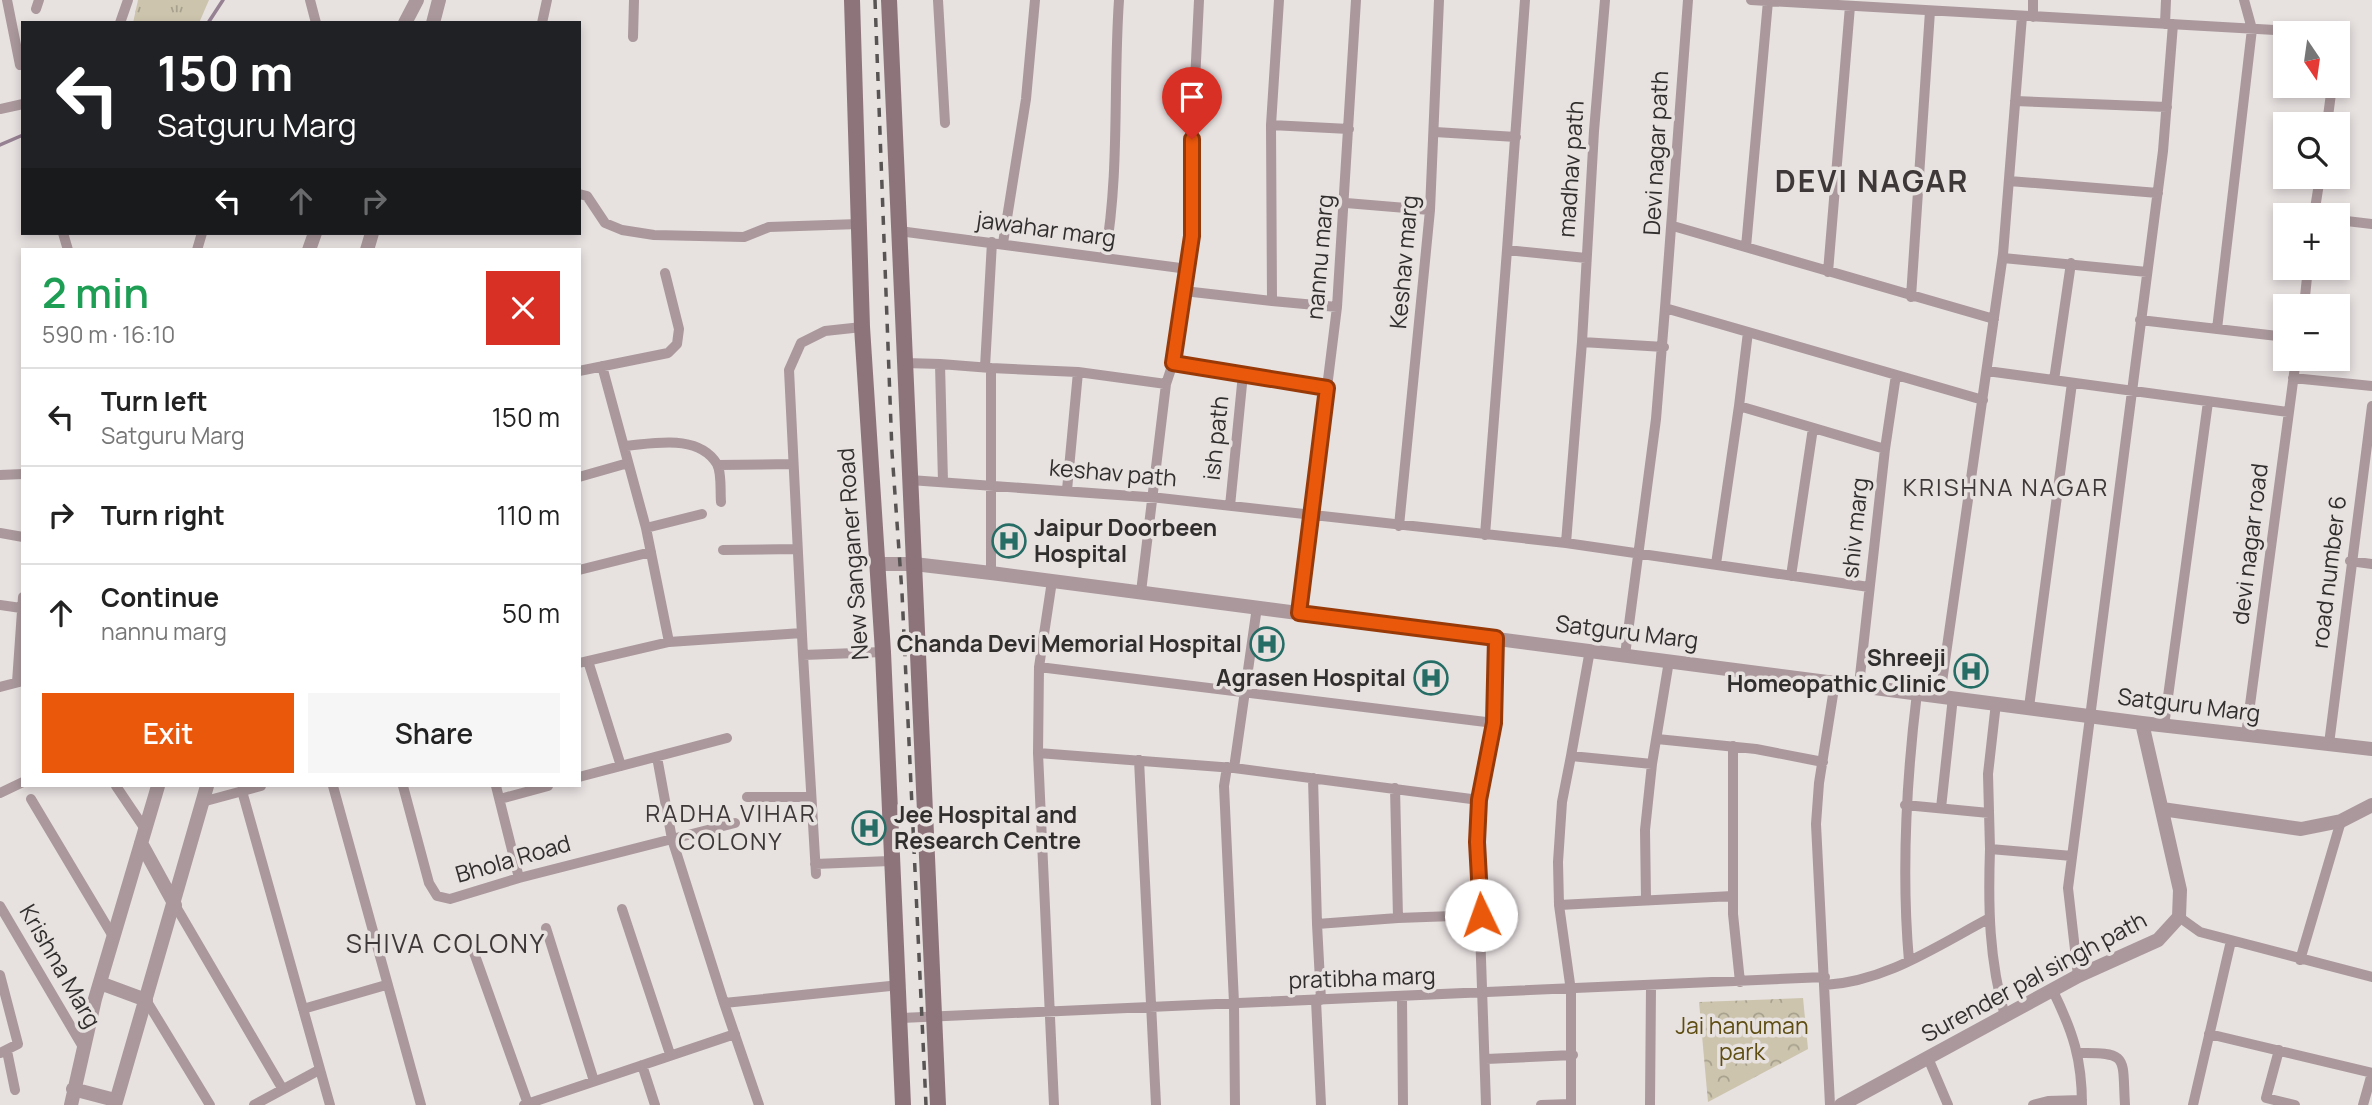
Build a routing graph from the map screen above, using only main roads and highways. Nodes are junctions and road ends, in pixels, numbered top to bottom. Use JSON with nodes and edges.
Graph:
{"nodes":[{"id":1,"x":852,"y":0,"type":"edge"},
{"id":2,"x":889,"y":0,"type":"edge"},
{"id":3,"x":903,"y":1105,"type":"edge"},
{"id":4,"x":938,"y":1105,"type":"edge"}],
"edges":[{"from":1,"to":3,"type":"main road","name":"New Sanganer Road"},
{"from":2,"to":4,"type":"main road"}]}
